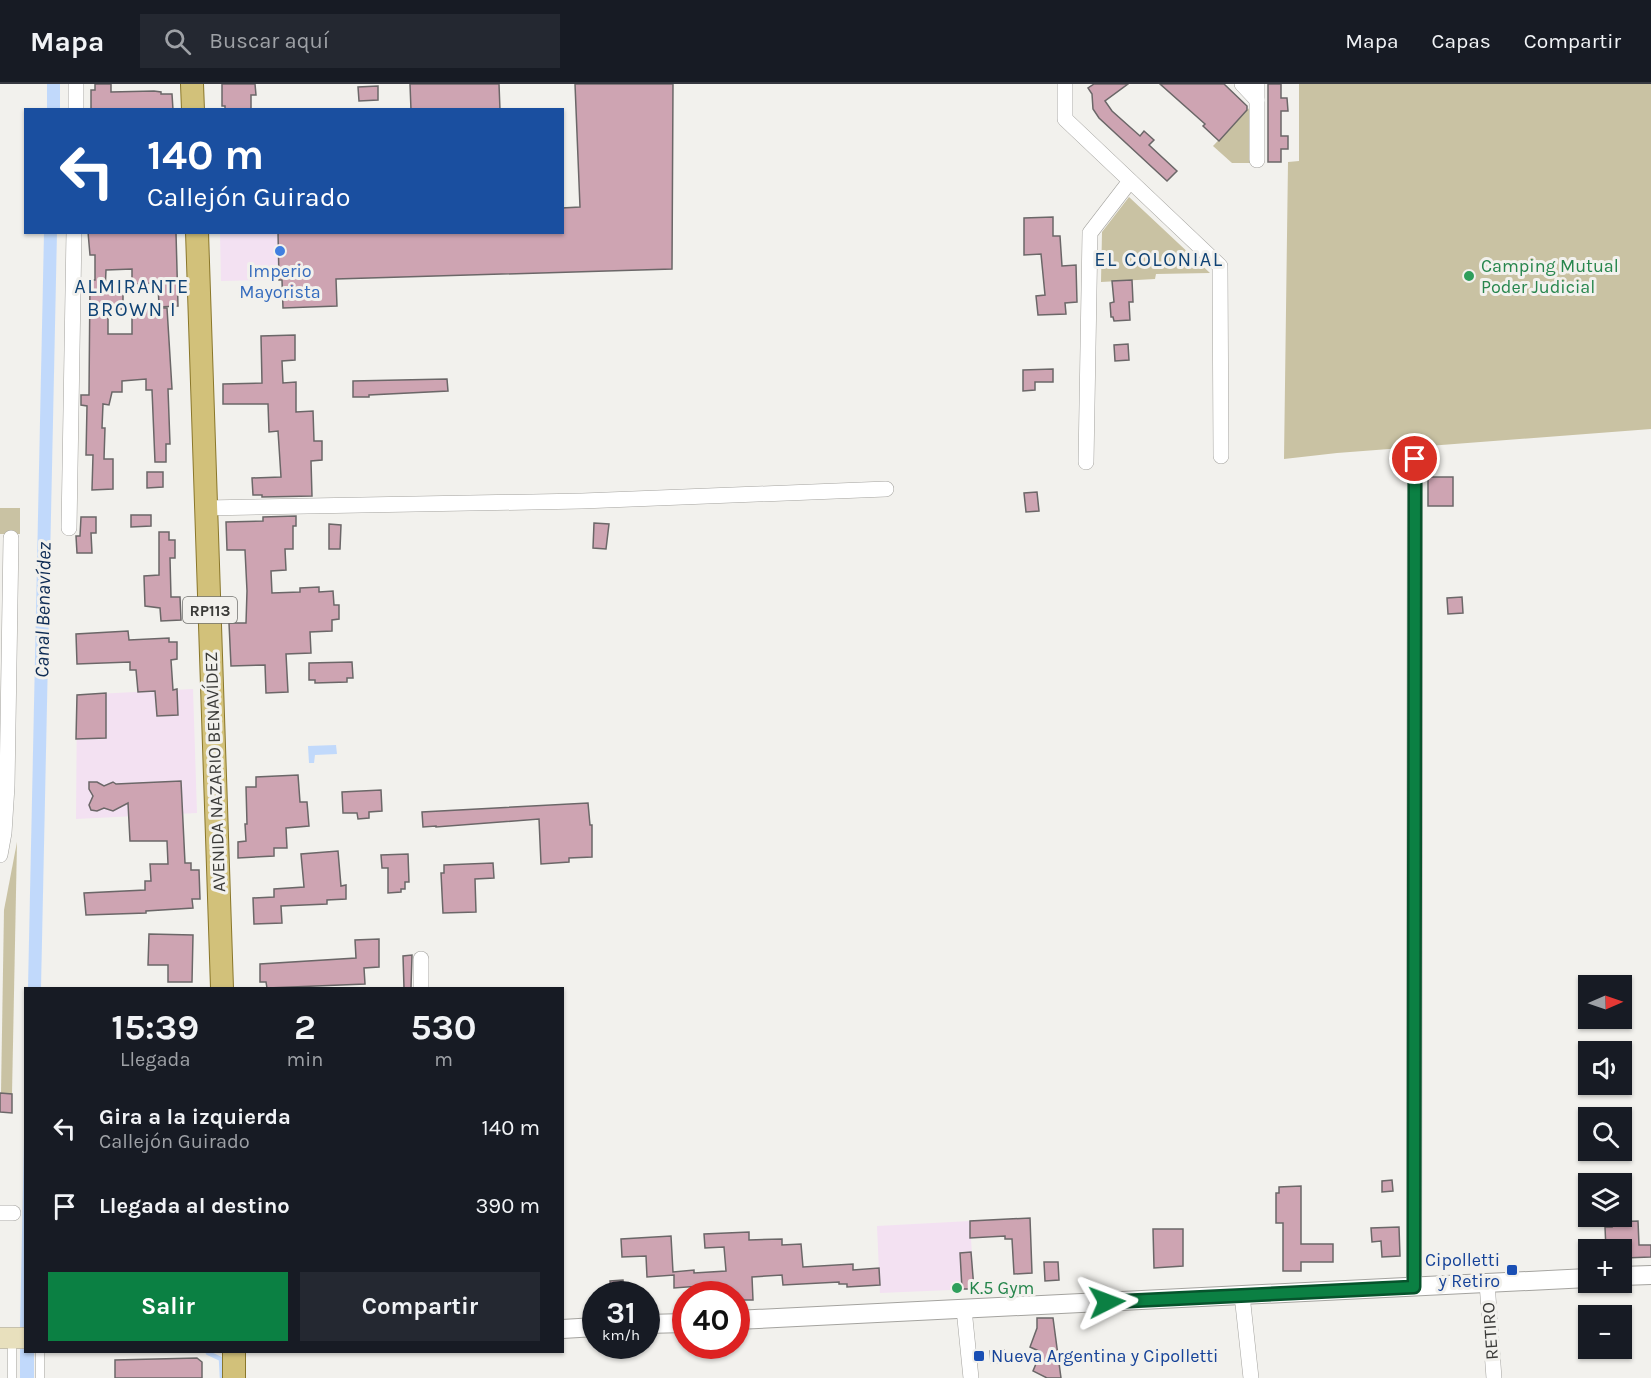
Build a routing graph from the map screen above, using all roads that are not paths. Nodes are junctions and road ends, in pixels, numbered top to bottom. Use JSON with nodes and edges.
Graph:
{"nodes":[{"id":1,"x":76,"y":84,"type":"edge"},
{"id":2,"x":192,"y":84,"type":"edge"},
{"id":3,"x":1065,"y":84,"type":"edge"},
{"id":4,"x":1242,"y":84,"type":"edge"},
{"id":5,"x":1257,"y":92,"type":"edge"},
{"id":6,"x":76,"y":108,"type":"edge"},
{"id":7,"x":193,"y":108,"type":"edge"},
{"id":8,"x":1257,"y":160,"type":"dead end"},
{"id":9,"x":1130,"y":181,"type":"junction"},
{"id":10,"x":74,"y":234,"type":"edge"},
{"id":11,"x":197,"y":234,"type":"edge"},
{"id":12,"x":1221,"y":456,"type":"dead end"},
{"id":13,"x":1415,"y":459,"type":"dead end"},
{"id":14,"x":1086,"y":462,"type":"dead end"},
{"id":15,"x":886,"y":489,"type":"dead end"},
{"id":16,"x":206,"y":508,"type":"junction"},
{"id":17,"x":69,"y":528,"type":"dead end"},
{"id":18,"x":11,"y":538,"type":"dead end"},
{"id":19,"x":3,"y":786,"type":"edge"},
{"id":20,"x":0,"y":855,"type":"edge"},
{"id":21,"x":421,"y":959,"type":"dead end"},
{"id":22,"x":222,"y":987,"type":"edge"},
{"id":23,"x":421,"y":987,"type":"edge"},
{"id":24,"x":1651,"y":1275,"type":"edge"},
{"id":25,"x":1632,"y":1276,"type":"edge"},
{"id":26,"x":1578,"y":1278,"type":"edge"},
{"id":27,"x":1486,"y":1283,"type":"junction"},
{"id":28,"x":1414,"y":1287,"type":"junction"},
{"id":29,"x":1242,"y":1295,"type":"junction"},
{"id":30,"x":964,"y":1309,"type":"junction"},
{"id":31,"x":750,"y":1319,"type":"edge"},
{"id":32,"x":582,"y":1328,"type":"edge"},
{"id":33,"x":564,"y":1329,"type":"edge"},
{"id":34,"x":15,"y":1338,"type":"edge"},
{"id":35,"x":40,"y":1353,"type":"edge"},
{"id":36,"x":234,"y":1353,"type":"edge"},
{"id":37,"x":12,"y":1378,"type":"edge"},
{"id":38,"x":40,"y":1378,"type":"edge"},
{"id":39,"x":234,"y":1378,"type":"edge"},
{"id":40,"x":971,"y":1378,"type":"edge"},
{"id":41,"x":1251,"y":1378,"type":"edge"},
{"id":42,"x":1494,"y":1378,"type":"edge"}],
"edges":[{"from":1,"to":6,"type":"street"},
{"from":2,"to":7,"type":"main road"},
{"from":3,"to":9,"type":"street"},
{"from":4,"to":5,"type":"street"},
{"from":5,"to":8,"type":"street"},
{"from":9,"to":12,"type":"street"},
{"from":9,"to":14,"type":"street"},
{"from":10,"to":17,"type":"street"},
{"from":11,"to":16,"type":"main road","name":"AVENIDA NAZARIO BENAVÍDEZ","number":"RP113"},
{"from":13,"to":28,"type":"street"},
{"from":15,"to":16,"type":"street"},
{"from":16,"to":22,"type":"main road","name":"AVENIDA NAZARIO BENAVÍDEZ","number":"RP113"},
{"from":18,"to":19,"type":"street"},
{"from":19,"to":20,"type":"street"},
{"from":21,"to":23,"type":"street"},
{"from":24,"to":25,"type":"street"},
{"from":26,"to":27,"type":"street"},
{"from":27,"to":28,"type":"street"},
{"from":27,"to":42,"type":"street","name":"RETIRO"},
{"from":28,"to":29,"type":"street"},
{"from":29,"to":30,"type":"street"},
{"from":29,"to":41,"type":"street"},
{"from":30,"to":31,"type":"street"},
{"from":30,"to":40,"type":"street"},
{"from":32,"to":33,"type":"street"},
{"from":34,"to":37,"type":"lane"},
{"from":35,"to":38,"type":"lane"},
{"from":36,"to":39,"type":"main road"}]}
